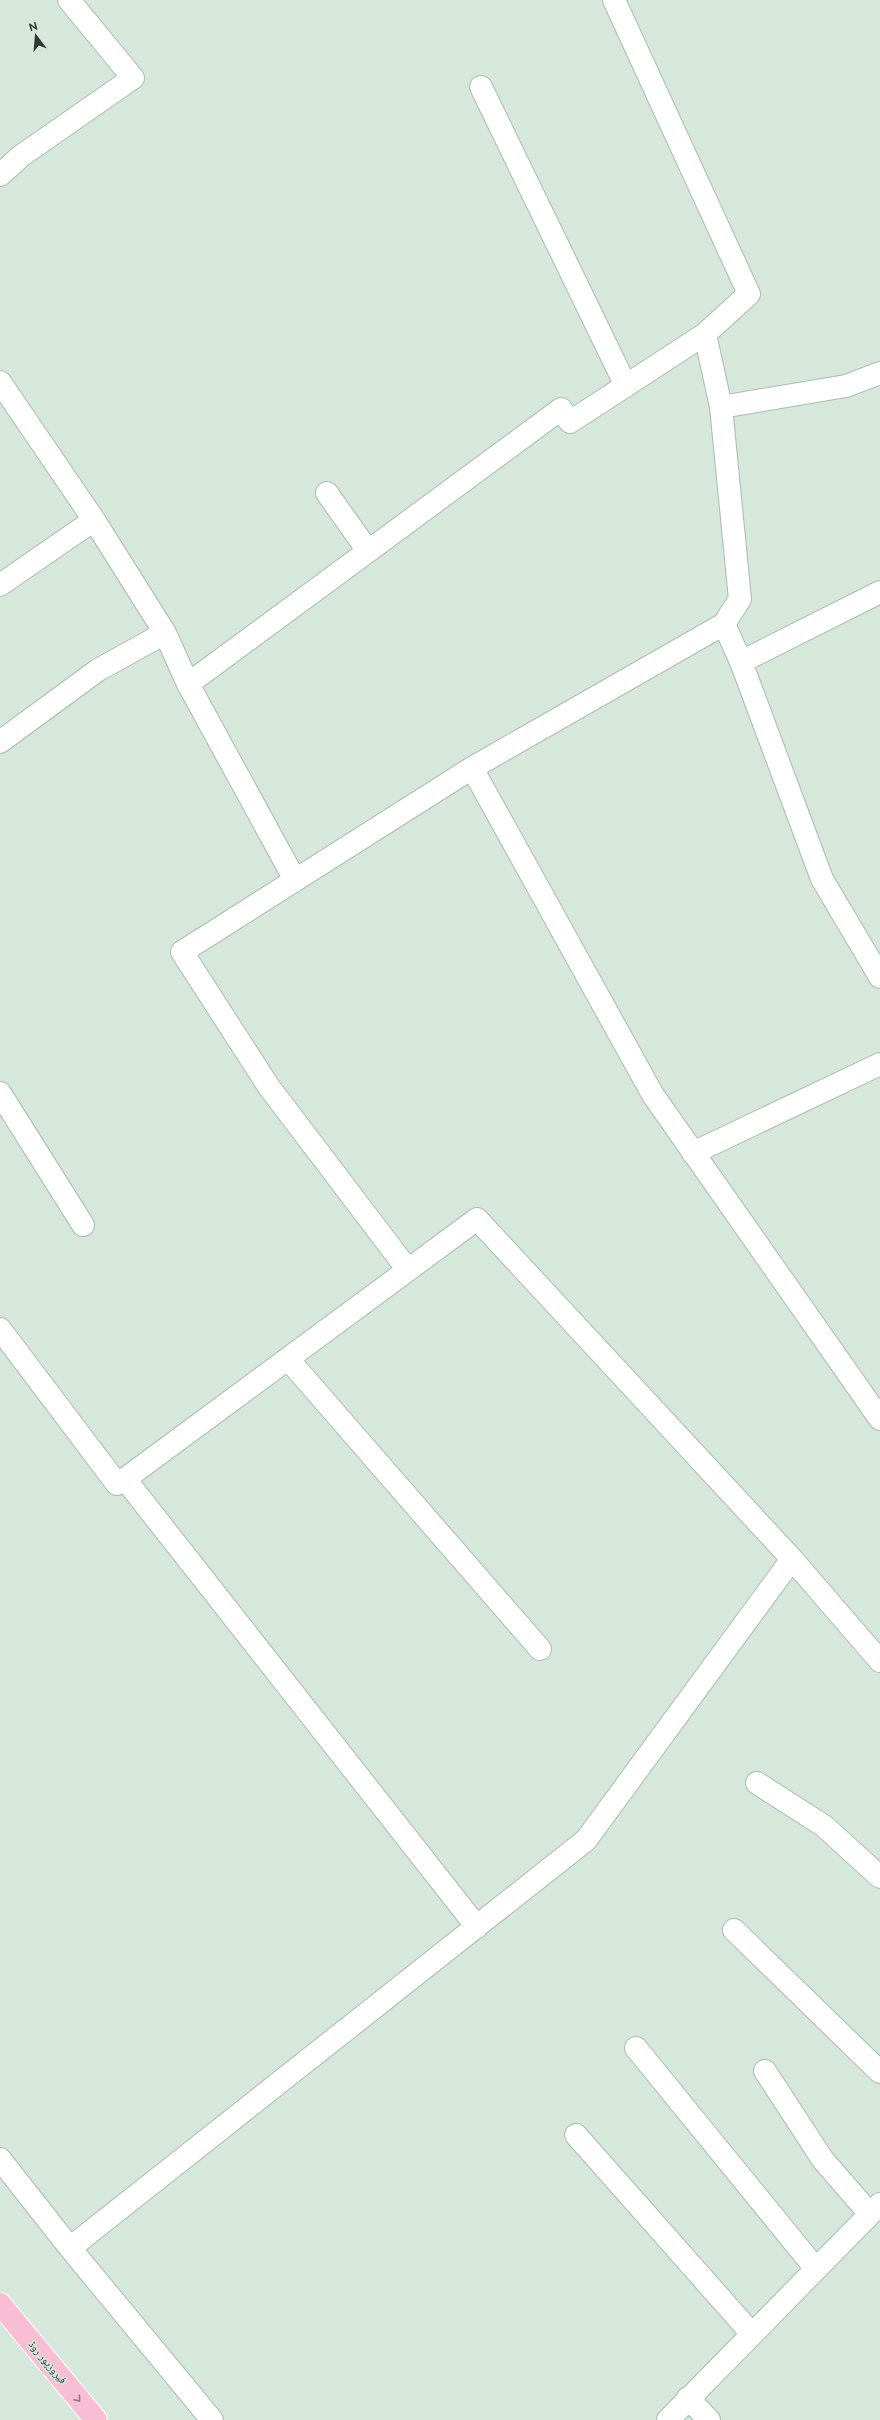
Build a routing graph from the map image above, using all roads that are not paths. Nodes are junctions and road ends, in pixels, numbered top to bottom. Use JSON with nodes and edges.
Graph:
{"nodes":[{"id":1,"x":69,"y":0,"type":"edge"},
{"id":2,"x":614,"y":0,"type":"edge"},
{"id":3,"x":481,"y":87,"type":"dead end"},
{"id":4,"x":0,"y":175,"type":"edge"},
{"id":5,"x":705,"y":334,"type":"junction"},
{"id":6,"x":880,"y":373,"type":"edge"},
{"id":7,"x":0,"y":382,"type":"edge"},
{"id":8,"x":626,"y":386,"type":"junction"},
{"id":9,"x":721,"y":408,"type":"junction"},
{"id":10,"x":326,"y":493,"type":"dead end"},
{"id":11,"x":94,"y":520,"type":"junction"},
{"id":12,"x":368,"y":551,"type":"junction"},
{"id":13,"x":0,"y":585,"type":"edge"},
{"id":14,"x":880,"y":592,"type":"edge"},
{"id":15,"x":724,"y":624,"type":"junction"},
{"id":16,"x":165,"y":633,"type":"junction"},
{"id":17,"x":741,"y":662,"type":"junction"},
{"id":18,"x":188,"y":684,"type":"junction"},
{"id":19,"x":0,"y":742,"type":"edge"},
{"id":20,"x":472,"y":768,"type":"junction"},
{"id":21,"x":295,"y":880,"type":"junction"},
{"id":22,"x":880,"y":977,"type":"edge"},
{"id":23,"x":880,"y":1064,"type":"edge"},
{"id":24,"x":0,"y":1093,"type":"edge"},
{"id":25,"x":693,"y":1153,"type":"junction"},
{"id":26,"x":83,"y":1225,"type":"dead end"},
{"id":27,"x":408,"y":1270,"type":"junction"},
{"id":28,"x":0,"y":1329,"type":"edge"},
{"id":29,"x":288,"y":1359,"type":"junction"},
{"id":30,"x":880,"y":1419,"type":"edge"},
{"id":31,"x":125,"y":1479,"type":"junction"},
{"id":32,"x":792,"y":1559,"type":"junction"},
{"id":33,"x":540,"y":1649,"type":"dead end"},
{"id":34,"x":880,"y":1661,"type":"edge"},
{"id":35,"x":757,"y":1783,"type":"dead end"},
{"id":36,"x":880,"y":1878,"type":"edge"},
{"id":37,"x":477,"y":1927,"type":"junction"},
{"id":38,"x":734,"y":1930,"type":"dead end"},
{"id":39,"x":636,"y":2048,"type":"dead end"},
{"id":40,"x":765,"y":2071,"type":"dead end"},
{"id":41,"x":880,"y":2072,"type":"edge"},
{"id":42,"x":576,"y":2135,"type":"dead end"},
{"id":43,"x":0,"y":2159,"type":"edge"},
{"id":44,"x":875,"y":2209,"type":"edge"},
{"id":45,"x":70,"y":2248,"type":"junction"},
{"id":46,"x":816,"y":2269,"type":"junction"},
{"id":47,"x":0,"y":2304,"type":"edge"},
{"id":48,"x":752,"y":2334,"type":"junction"},
{"id":49,"x":688,"y":2398,"type":"junction"},
{"id":50,"x":96,"y":2420,"type":"edge"},
{"id":51,"x":212,"y":2420,"type":"edge"},
{"id":52,"x":668,"y":2420,"type":"edge"},
{"id":53,"x":709,"y":2420,"type":"edge"}],
"edges":[{"from":1,"to":4,"type":"street"},
{"from":2,"to":5,"type":"street"},
{"from":3,"to":8,"type":"street"},
{"from":5,"to":8,"type":"street"},
{"from":5,"to":9,"type":"street"},
{"from":6,"to":9,"type":"street"},
{"from":7,"to":11,"type":"street"},
{"from":8,"to":12,"type":"street"},
{"from":9,"to":15,"type":"street"},
{"from":10,"to":12,"type":"street"},
{"from":11,"to":13,"type":"street"},
{"from":11,"to":16,"type":"street"},
{"from":12,"to":18,"type":"street"},
{"from":14,"to":17,"type":"street"},
{"from":15,"to":17,"type":"street"},
{"from":15,"to":20,"type":"street"},
{"from":16,"to":18,"type":"street"},
{"from":16,"to":19,"type":"street"},
{"from":17,"to":22,"type":"street"},
{"from":18,"to":21,"type":"street"},
{"from":20,"to":21,"type":"street"},
{"from":20,"to":25,"type":"street"},
{"from":21,"to":27,"type":"street"},
{"from":23,"to":25,"type":"street"},
{"from":24,"to":26,"type":"street"},
{"from":25,"to":30,"type":"street"},
{"from":27,"to":29,"type":"street"},
{"from":27,"to":32,"type":"street"},
{"from":28,"to":31,"type":"street"},
{"from":29,"to":31,"type":"street"},
{"from":29,"to":33,"type":"street"},
{"from":31,"to":37,"type":"street"},
{"from":32,"to":34,"type":"street"},
{"from":32,"to":37,"type":"street"},
{"from":35,"to":36,"type":"street"},
{"from":37,"to":45,"type":"street"},
{"from":38,"to":41,"type":"street"},
{"from":39,"to":46,"type":"street"},
{"from":40,"to":44,"type":"street"},
{"from":42,"to":48,"type":"street"},
{"from":43,"to":45,"type":"street"},
{"from":44,"to":46,"type":"street"},
{"from":45,"to":51,"type":"street"},
{"from":46,"to":48,"type":"street"},
{"from":47,"to":50,"type":"highway","name":"فیروزپور روڈ","one_way":true},
{"from":48,"to":49,"type":"street"},
{"from":49,"to":52,"type":"street"},
{"from":49,"to":53,"type":"street"}]}
